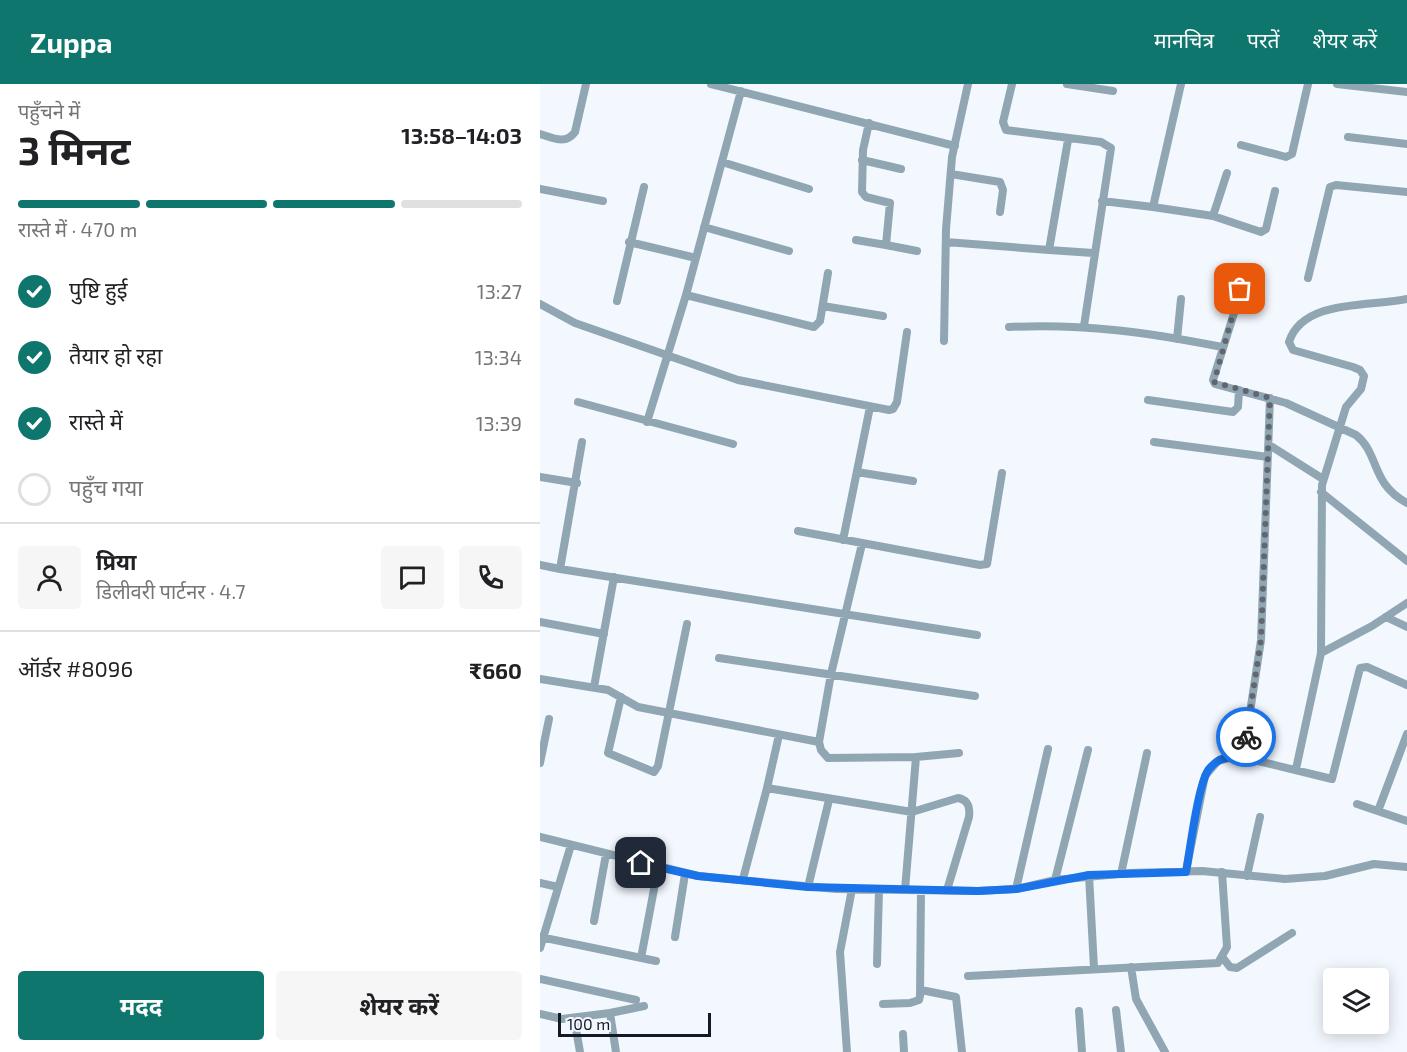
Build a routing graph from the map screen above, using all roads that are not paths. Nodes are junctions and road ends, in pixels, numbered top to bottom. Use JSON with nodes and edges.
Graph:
{"nodes":[{"id":1,"x":586,"y":84,"type":"edge"},
{"id":2,"x":711,"y":84,"type":"edge"},
{"id":3,"x":968,"y":84,"type":"edge"},
{"id":4,"x":1012,"y":84,"type":"edge"},
{"id":5,"x":1067,"y":84,"type":"edge"},
{"id":6,"x":1181,"y":84,"type":"edge"},
{"id":7,"x":1308,"y":84,"type":"edge"},
{"id":8,"x":1337,"y":84,"type":"edge"},
{"id":9,"x":1388,"y":87,"type":"edge"},
{"id":10,"x":741,"y":91,"type":"junction"},
{"id":11,"x":1113,"y":91,"type":"dead end"},
{"id":12,"x":1407,"y":92,"type":"edge"},
{"id":13,"x":869,"y":123,"type":"junction"},
{"id":14,"x":540,"y":134,"type":"edge"},
{"id":15,"x":1348,"y":137,"type":"dead end"},
{"id":16,"x":1068,"y":140,"type":"junction"},
{"id":17,"x":1407,"y":144,"type":"edge"},
{"id":18,"x":954,"y":146,"type":"junction"},
{"id":19,"x":1241,"y":146,"type":"dead end"},
{"id":20,"x":862,"y":160,"type":"junction"},
{"id":21,"x":722,"y":162,"type":"junction"},
{"id":22,"x":901,"y":169,"type":"dead end"},
{"id":23,"x":1227,"y":172,"type":"dead end"},
{"id":24,"x":951,"y":174,"type":"junction"},
{"id":25,"x":644,"y":187,"type":"dead end"},
{"id":26,"x":540,"y":189,"type":"edge"},
{"id":27,"x":809,"y":189,"type":"dead end"},
{"id":28,"x":1275,"y":191,"type":"dead end"},
{"id":29,"x":1407,"y":192,"type":"edge"},
{"id":30,"x":603,"y":201,"type":"dead end"},
{"id":31,"x":1102,"y":201,"type":"junction"},
{"id":32,"x":1153,"y":207,"type":"junction"},
{"id":33,"x":1000,"y":212,"type":"dead end"},
{"id":34,"x":1213,"y":216,"type":"junction"},
{"id":35,"x":704,"y":227,"type":"junction"},
{"id":36,"x":856,"y":240,"type":"dead end"},
{"id":37,"x":629,"y":242,"type":"junction"},
{"id":38,"x":946,"y":242,"type":"junction"},
{"id":39,"x":886,"y":245,"type":"junction"},
{"id":40,"x":789,"y":250,"type":"dead end"},
{"id":41,"x":1049,"y":250,"type":"junction"},
{"id":42,"x":917,"y":251,"type":"dead end"},
{"id":43,"x":1094,"y":253,"type":"junction"},
{"id":44,"x":696,"y":258,"type":"junction"},
{"id":45,"x":828,"y":273,"type":"dead end"},
{"id":46,"x":1308,"y":278,"type":"dead end"},
{"id":47,"x":1224,"y":281,"type":"dead end"},
{"id":48,"x":686,"y":295,"type":"junction"},
{"id":49,"x":1181,"y":298,"type":"dead end"},
{"id":50,"x":1407,"y":300,"type":"edge"},
{"id":51,"x":617,"y":301,"type":"dead end"},
{"id":52,"x":540,"y":304,"type":"edge"},
{"id":53,"x":823,"y":306,"type":"junction"},
{"id":54,"x":883,"y":316,"type":"dead end"},
{"id":55,"x":1084,"y":326,"type":"junction"},
{"id":56,"x":1009,"y":327,"type":"dead end"},
{"id":57,"x":907,"y":332,"type":"dead end"},
{"id":58,"x":1177,"y":339,"type":"junction"},
{"id":59,"x":944,"y":342,"type":"dead end"},
{"id":60,"x":1222,"y":347,"type":"junction"},
{"id":61,"x":668,"y":356,"type":"junction"},
{"id":62,"x":1239,"y":390,"type":"junction"},
{"id":63,"x":1270,"y":398,"type":"junction"},
{"id":64,"x":1148,"y":400,"type":"dead end"},
{"id":65,"x":578,"y":402,"type":"dead end"},
{"id":66,"x":870,"y":407,"type":"junction"},
{"id":67,"x":647,"y":422,"type":"junction"},
{"id":68,"x":1339,"y":426,"type":"junction"},
{"id":69,"x":582,"y":442,"type":"dead end"},
{"id":70,"x":1155,"y":442,"type":"dead end"},
{"id":71,"x":733,"y":444,"type":"dead end"},
{"id":72,"x":1269,"y":445,"type":"junction"},
{"id":73,"x":1268,"y":457,"type":"junction"},
{"id":74,"x":857,"y":472,"type":"junction"},
{"id":75,"x":1002,"y":473,"type":"dead end"},
{"id":76,"x":540,"y":477,"type":"edge"},
{"id":77,"x":1323,"y":479,"type":"junction"},
{"id":78,"x":913,"y":481,"type":"dead end"},
{"id":79,"x":577,"y":483,"type":"junction"},
{"id":80,"x":1322,"y":492,"type":"junction"},
{"id":81,"x":1407,"y":503,"type":"edge"},
{"id":82,"x":798,"y":531,"type":"dead end"},
{"id":83,"x":843,"y":540,"type":"junction"},
{"id":84,"x":862,"y":544,"type":"junction"},
{"id":85,"x":1407,"y":561,"type":"edge"},
{"id":86,"x":540,"y":565,"type":"edge"},
{"id":87,"x":560,"y":569,"type":"junction"},
{"id":88,"x":614,"y":577,"type":"junction"},
{"id":89,"x":1407,"y":603,"type":"edge"},
{"id":90,"x":844,"y":615,"type":"junction"},
{"id":91,"x":1386,"y":617,"type":"junction"},
{"id":92,"x":540,"y":622,"type":"edge"},
{"id":93,"x":687,"y":624,"type":"dead end"},
{"id":94,"x":1407,"y":627,"type":"edge"},
{"id":95,"x":604,"y":634,"type":"junction"},
{"id":96,"x":977,"y":634,"type":"dead end"},
{"id":97,"x":1321,"y":653,"type":"junction"},
{"id":98,"x":719,"y":658,"type":"dead end"},
{"id":99,"x":831,"y":674,"type":"junction"},
{"id":100,"x":540,"y":679,"type":"edge"},
{"id":101,"x":1407,"y":685,"type":"edge"},
{"id":102,"x":594,"y":687,"type":"junction"},
{"id":103,"x":975,"y":696,"type":"dead end"},
{"id":104,"x":621,"y":697,"type":"junction"},
{"id":105,"x":668,"y":713,"type":"junction"},
{"id":106,"x":549,"y":719,"type":"dead end"},
{"id":107,"x":1407,"y":734,"type":"edge"},
{"id":108,"x":780,"y":735,"type":"junction"},
{"id":109,"x":819,"y":742,"type":"junction"},
{"id":110,"x":1048,"y":749,"type":"dead end"},
{"id":111,"x":1088,"y":750,"type":"dead end"},
{"id":112,"x":959,"y":753,"type":"dead end"},
{"id":113,"x":1147,"y":753,"type":"dead end"},
{"id":114,"x":916,"y":757,"type":"junction"},
{"id":115,"x":1243,"y":758,"type":"junction"},
{"id":116,"x":540,"y":763,"type":"edge"},
{"id":117,"x":1296,"y":769,"type":"junction"},
{"id":118,"x":767,"y":788,"type":"junction"},
{"id":119,"x":829,"y":800,"type":"junction"},
{"id":120,"x":1357,"y":804,"type":"dead end"},
{"id":121,"x":1378,"y":811,"type":"junction"},
{"id":122,"x":912,"y":812,"type":"junction"},
{"id":123,"x":1260,"y":817,"type":"dead end"},
{"id":124,"x":1407,"y":821,"type":"edge"},
{"id":125,"x":540,"y":837,"type":"edge"},
{"id":126,"x":571,"y":846,"type":"junction"},
{"id":127,"x":606,"y":854,"type":"junction"},
{"id":128,"x":1407,"y":867,"type":"edge"},
{"id":129,"x":658,"y":868,"type":"junction"},
{"id":130,"x":1186,"y":872,"type":"junction"},
{"id":131,"x":1222,"y":872,"type":"junction"},
{"id":132,"x":685,"y":874,"type":"junction"},
{"id":133,"x":1121,"y":874,"type":"junction"},
{"id":134,"x":1089,"y":875,"type":"junction"},
{"id":135,"x":1247,"y":876,"type":"junction"},
{"id":136,"x":742,"y":879,"type":"junction"},
{"id":137,"x":1055,"y":880,"type":"junction"},
{"id":138,"x":540,"y":883,"type":"edge"},
{"id":139,"x":558,"y":887,"type":"junction"},
{"id":140,"x":808,"y":887,"type":"junction"},
{"id":141,"x":852,"y":889,"type":"junction"},
{"id":142,"x":879,"y":889,"type":"junction"},
{"id":143,"x":1016,"y":889,"type":"junction"},
{"id":144,"x":905,"y":890,"type":"junction"},
{"id":145,"x":921,"y":890,"type":"junction"},
{"id":146,"x":947,"y":890,"type":"junction"},
{"id":147,"x":594,"y":921,"type":"dead end"},
{"id":148,"x":1292,"y":933,"type":"dead end"},
{"id":149,"x":542,"y":937,"type":"edge"},
{"id":150,"x":675,"y":937,"type":"dead end"},
{"id":151,"x":540,"y":948,"type":"edge"},
{"id":152,"x":641,"y":958,"type":"junction"},
{"id":153,"x":1223,"y":958,"type":"junction"},
{"id":154,"x":656,"y":961,"type":"dead end"},
{"id":155,"x":877,"y":964,"type":"dead end"},
{"id":156,"x":1131,"y":967,"type":"junction"},
{"id":157,"x":1094,"y":968,"type":"junction"},
{"id":158,"x":968,"y":976,"type":"dead end"},
{"id":159,"x":540,"y":979,"type":"edge"},
{"id":160,"x":921,"y":990,"type":"junction"},
{"id":161,"x":636,"y":1000,"type":"dead end"},
{"id":162,"x":883,"y":1004,"type":"dead end"},
{"id":163,"x":644,"y":1006,"type":"dead end"},
{"id":164,"x":1116,"y":1010,"type":"dead end"},
{"id":165,"x":1079,"y":1011,"type":"dead end"},
{"id":166,"x":610,"y":1013,"type":"junction"},
{"id":167,"x":540,"y":1014,"type":"edge"},
{"id":168,"x":574,"y":1018,"type":"junction"},
{"id":169,"x":903,"y":1034,"type":"dead end"},
{"id":170,"x":580,"y":1052,"type":"edge"},
{"id":171,"x":616,"y":1052,"type":"edge"},
{"id":172,"x":846,"y":1052,"type":"edge"},
{"id":173,"x":904,"y":1052,"type":"edge"},
{"id":174,"x":962,"y":1052,"type":"edge"},
{"id":175,"x":1082,"y":1052,"type":"edge"},
{"id":176,"x":1121,"y":1052,"type":"edge"},
{"id":177,"x":1165,"y":1052,"type":"edge"}],
"edges":[{"from":1,"to":14,"type":"street"},
{"from":2,"to":10,"type":"street"},
{"from":3,"to":18,"type":"street"},
{"from":4,"to":16,"type":"street"},
{"from":5,"to":11,"type":"street"},
{"from":6,"to":32,"type":"street"},
{"from":7,"to":19,"type":"street"},
{"from":8,"to":9,"type":"street"},
{"from":9,"to":12,"type":"street"},
{"from":10,"to":13,"type":"street"},
{"from":10,"to":21,"type":"street"},
{"from":13,"to":18,"type":"street"},
{"from":13,"to":20,"type":"street"},
{"from":15,"to":17,"type":"street"},
{"from":16,"to":31,"type":"street"},
{"from":16,"to":41,"type":"street"},
{"from":18,"to":24,"type":"street"},
{"from":20,"to":22,"type":"street"},
{"from":20,"to":39,"type":"street"},
{"from":21,"to":27,"type":"street"},
{"from":21,"to":35,"type":"street"},
{"from":23,"to":34,"type":"street"},
{"from":24,"to":33,"type":"street"},
{"from":24,"to":38,"type":"street"},
{"from":25,"to":37,"type":"street"},
{"from":26,"to":30,"type":"street"},
{"from":28,"to":34,"type":"street"},
{"from":29,"to":46,"type":"street"},
{"from":31,"to":32,"type":"street"},
{"from":31,"to":43,"type":"street"},
{"from":32,"to":34,"type":"street"},
{"from":35,"to":40,"type":"street"},
{"from":35,"to":44,"type":"street"},
{"from":36,"to":39,"type":"street"},
{"from":37,"to":44,"type":"street"},
{"from":37,"to":51,"type":"street"},
{"from":38,"to":41,"type":"street"},
{"from":38,"to":59,"type":"street"},
{"from":39,"to":42,"type":"street"},
{"from":41,"to":43,"type":"street"},
{"from":43,"to":55,"type":"street"},
{"from":44,"to":48,"type":"street"},
{"from":45,"to":53,"type":"street"},
{"from":47,"to":60,"type":"street"},
{"from":48,"to":53,"type":"street"},
{"from":48,"to":61,"type":"street"},
{"from":49,"to":58,"type":"street"},
{"from":50,"to":68,"type":"street"},
{"from":52,"to":61,"type":"street"},
{"from":53,"to":54,"type":"street"},
{"from":55,"to":56,"type":"street"},
{"from":55,"to":58,"type":"street"},
{"from":57,"to":66,"type":"street"},
{"from":58,"to":60,"type":"street"},
{"from":60,"to":62,"type":"street"},
{"from":61,"to":66,"type":"street"},
{"from":61,"to":67,"type":"street"},
{"from":62,"to":63,"type":"street"},
{"from":62,"to":64,"type":"street"},
{"from":63,"to":68,"type":"street"},
{"from":63,"to":72,"type":"street"},
{"from":65,"to":67,"type":"street"},
{"from":66,"to":74,"type":"street"},
{"from":67,"to":71,"type":"street"},
{"from":68,"to":77,"type":"street"},
{"from":68,"to":81,"type":"street"},
{"from":69,"to":79,"type":"street"},
{"from":70,"to":73,"type":"street"},
{"from":72,"to":73,"type":"street"},
{"from":72,"to":77,"type":"street"},
{"from":73,"to":115,"type":"street"},
{"from":74,"to":78,"type":"street"},
{"from":74,"to":83,"type":"street"},
{"from":75,"to":84,"type":"street"},
{"from":76,"to":79,"type":"street"},
{"from":77,"to":80,"type":"street"},
{"from":79,"to":87,"type":"street"},
{"from":80,"to":85,"type":"street"},
{"from":80,"to":97,"type":"street"},
{"from":82,"to":83,"type":"street"},
{"from":83,"to":84,"type":"street"},
{"from":84,"to":90,"type":"street"},
{"from":86,"to":87,"type":"street"},
{"from":87,"to":88,"type":"street"},
{"from":88,"to":90,"type":"street"},
{"from":88,"to":95,"type":"street"},
{"from":89,"to":91,"type":"street"},
{"from":90,"to":96,"type":"street"},
{"from":90,"to":99,"type":"street"},
{"from":91,"to":94,"type":"street"},
{"from":91,"to":97,"type":"street"},
{"from":92,"to":95,"type":"street"},
{"from":93,"to":105,"type":"street"},
{"from":95,"to":102,"type":"street"},
{"from":97,"to":117,"type":"street"},
{"from":98,"to":99,"type":"street"},
{"from":99,"to":103,"type":"street"},
{"from":99,"to":109,"type":"street"},
{"from":100,"to":102,"type":"street"},
{"from":101,"to":117,"type":"street"},
{"from":102,"to":104,"type":"street"},
{"from":104,"to":105,"type":"street"},
{"from":104,"to":105,"type":"street"},
{"from":105,"to":108,"type":"street"},
{"from":106,"to":116,"type":"street"},
{"from":107,"to":121,"type":"street"},
{"from":108,"to":109,"type":"street"},
{"from":108,"to":118,"type":"street"},
{"from":109,"to":114,"type":"street"},
{"from":110,"to":143,"type":"street"},
{"from":111,"to":137,"type":"street"},
{"from":112,"to":114,"type":"street"},
{"from":113,"to":133,"type":"street"},
{"from":114,"to":122,"type":"street"},
{"from":115,"to":117,"type":"street"},
{"from":115,"to":130,"type":"street"},
{"from":118,"to":119,"type":"street"},
{"from":118,"to":136,"type":"street"},
{"from":119,"to":122,"type":"street"},
{"from":119,"to":140,"type":"street"},
{"from":120,"to":121,"type":"street"},
{"from":121,"to":124,"type":"street"},
{"from":122,"to":144,"type":"street"},
{"from":122,"to":146,"type":"street"},
{"from":123,"to":135,"type":"street"},
{"from":125,"to":126,"type":"street"},
{"from":126,"to":127,"type":"street"},
{"from":126,"to":139,"type":"street"},
{"from":127,"to":129,"type":"street"},
{"from":127,"to":147,"type":"street"},
{"from":128,"to":135,"type":"street"},
{"from":129,"to":132,"type":"street"},
{"from":129,"to":152,"type":"street"},
{"from":130,"to":131,"type":"street"},
{"from":130,"to":133,"type":"street"},
{"from":131,"to":135,"type":"street"},
{"from":131,"to":153,"type":"street"},
{"from":132,"to":136,"type":"street"},
{"from":132,"to":150,"type":"street"},
{"from":133,"to":134,"type":"street"},
{"from":134,"to":137,"type":"street"},
{"from":134,"to":157,"type":"street"},
{"from":136,"to":140,"type":"street"},
{"from":137,"to":143,"type":"street"},
{"from":138,"to":139,"type":"street"},
{"from":139,"to":149,"type":"street"},
{"from":140,"to":141,"type":"street"},
{"from":141,"to":142,"type":"street"},
{"from":141,"to":172,"type":"street"},
{"from":142,"to":144,"type":"street"},
{"from":142,"to":155,"type":"street"},
{"from":143,"to":146,"type":"street"},
{"from":144,"to":145,"type":"street"},
{"from":145,"to":146,"type":"street"},
{"from":145,"to":160,"type":"street"},
{"from":148,"to":153,"type":"street"},
{"from":149,"to":151,"type":"street"},
{"from":149,"to":152,"type":"street"},
{"from":152,"to":154,"type":"street"},
{"from":153,"to":156,"type":"street"},
{"from":156,"to":157,"type":"street"},
{"from":156,"to":177,"type":"street"},
{"from":157,"to":158,"type":"street"},
{"from":159,"to":161,"type":"street"},
{"from":160,"to":162,"type":"street"},
{"from":160,"to":174,"type":"street"},
{"from":163,"to":166,"type":"street"},
{"from":164,"to":176,"type":"street"},
{"from":165,"to":175,"type":"street"},
{"from":166,"to":168,"type":"street"},
{"from":166,"to":171,"type":"street"},
{"from":167,"to":168,"type":"street"},
{"from":168,"to":170,"type":"street"},
{"from":169,"to":173,"type":"street"}]}
